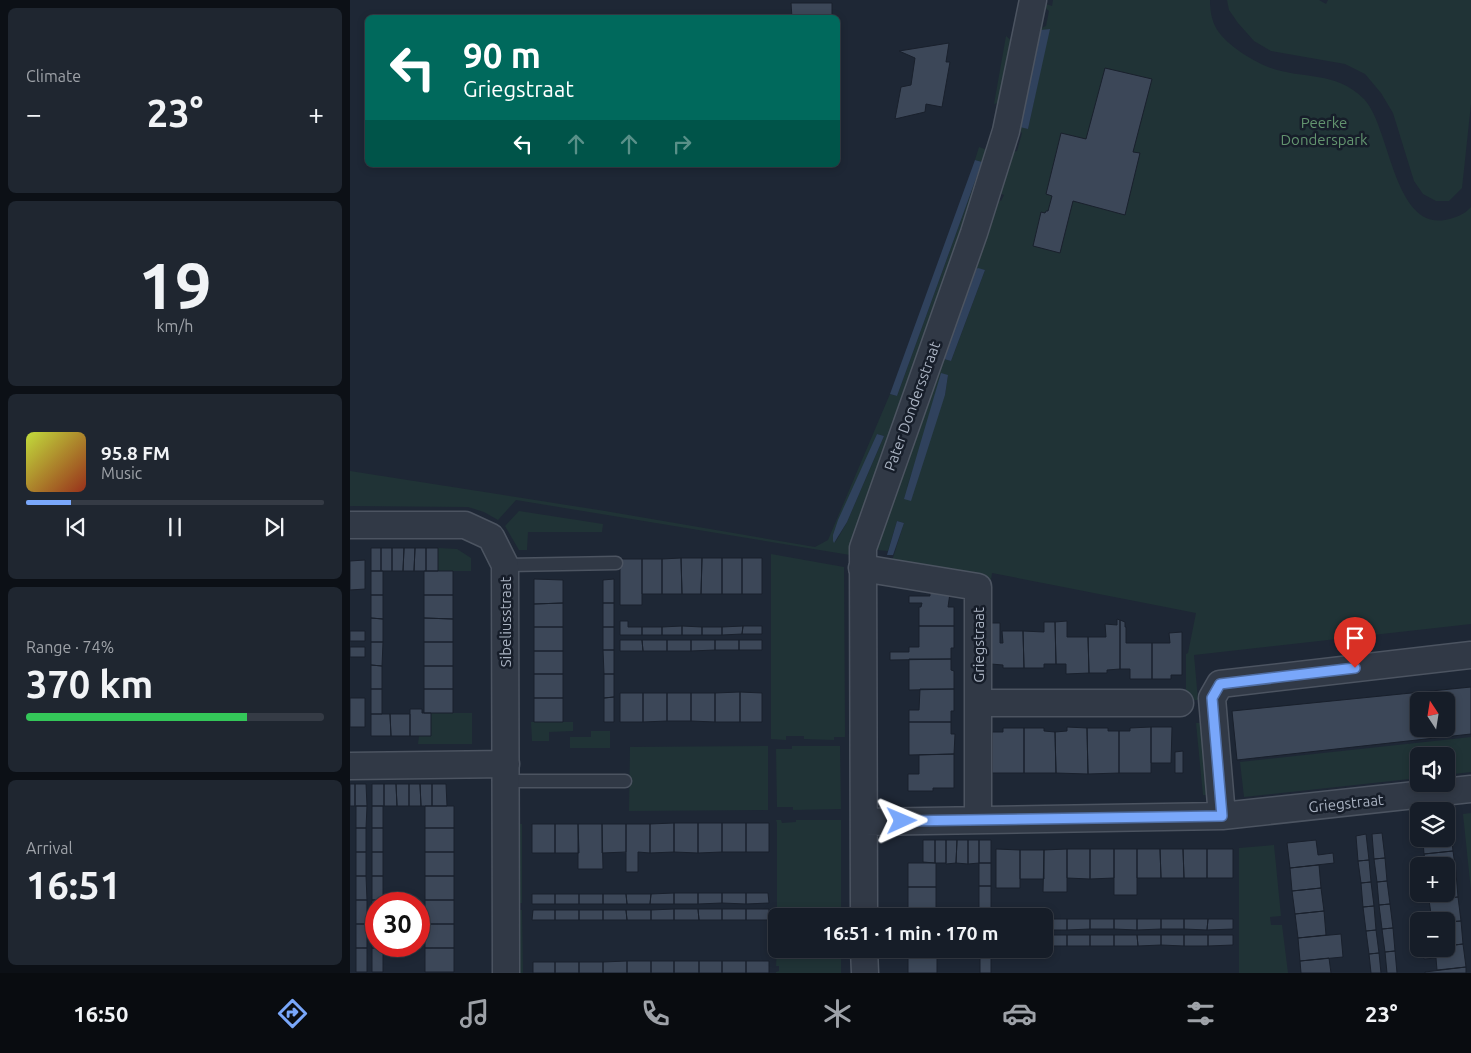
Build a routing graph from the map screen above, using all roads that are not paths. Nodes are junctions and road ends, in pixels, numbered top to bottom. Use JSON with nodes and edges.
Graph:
{"nodes":[{"id":1,"x":1033,"y":0,"type":"edge"},
{"id":2,"x":350,"y":525,"type":"edge"},
{"id":3,"x":616,"y":563,"type":"dead end"},
{"id":4,"x":506,"y":565,"type":"junction"},
{"id":5,"x":862,"y":568,"type":"junction"},
{"id":6,"x":1471,"y":655,"type":"edge"},
{"id":7,"x":978,"y":703,"type":"junction"},
{"id":8,"x":1180,"y":703,"type":"dead end"},
{"id":9,"x":350,"y":766,"type":"edge"},
{"id":10,"x":506,"y":773,"type":"junction"},
{"id":11,"x":625,"y":781,"type":"dead end"},
{"id":12,"x":1471,"y":789,"type":"edge"},
{"id":13,"x":1222,"y":816,"type":"junction"},
{"id":14,"x":978,"y":820,"type":"junction"},
{"id":15,"x":864,"y":822,"type":"junction"},
{"id":16,"x":864,"y":908,"type":"edge"},
{"id":17,"x":864,"y":958,"type":"edge"},
{"id":18,"x":506,"y":973,"type":"edge"},
{"id":19,"x":864,"y":973,"type":"edge"}],
"edges":[{"from":1,"to":5,"type":"street","name":"Pater Dondersstraat"},
{"from":2,"to":4,"type":"street","name":"Sibeliusstraat"},
{"from":3,"to":4,"type":"lane"},
{"from":4,"to":10,"type":"street","name":"Sibeliusstraat"},
{"from":5,"to":7,"type":"street","name":"Griegstraat"},
{"from":5,"to":15,"type":"street","name":"Pater Dondersstraat"},
{"from":6,"to":13,"type":"street"},
{"from":7,"to":8,"type":"street","name":"Griegstraat"},
{"from":7,"to":14,"type":"street","name":"Griegstraat"},
{"from":9,"to":10,"type":"street"},
{"from":10,"to":11,"type":"lane"},
{"from":10,"to":18,"type":"street","name":"Sibeliusstraat"},
{"from":12,"to":13,"type":"street","name":"Griegstraat"},
{"from":13,"to":14,"type":"street","name":"Griegstraat"},
{"from":14,"to":15,"type":"street","name":"Griegstraat"},
{"from":15,"to":16,"type":"street","name":"Pater Dondersstraat"},
{"from":17,"to":19,"type":"street"}]}
